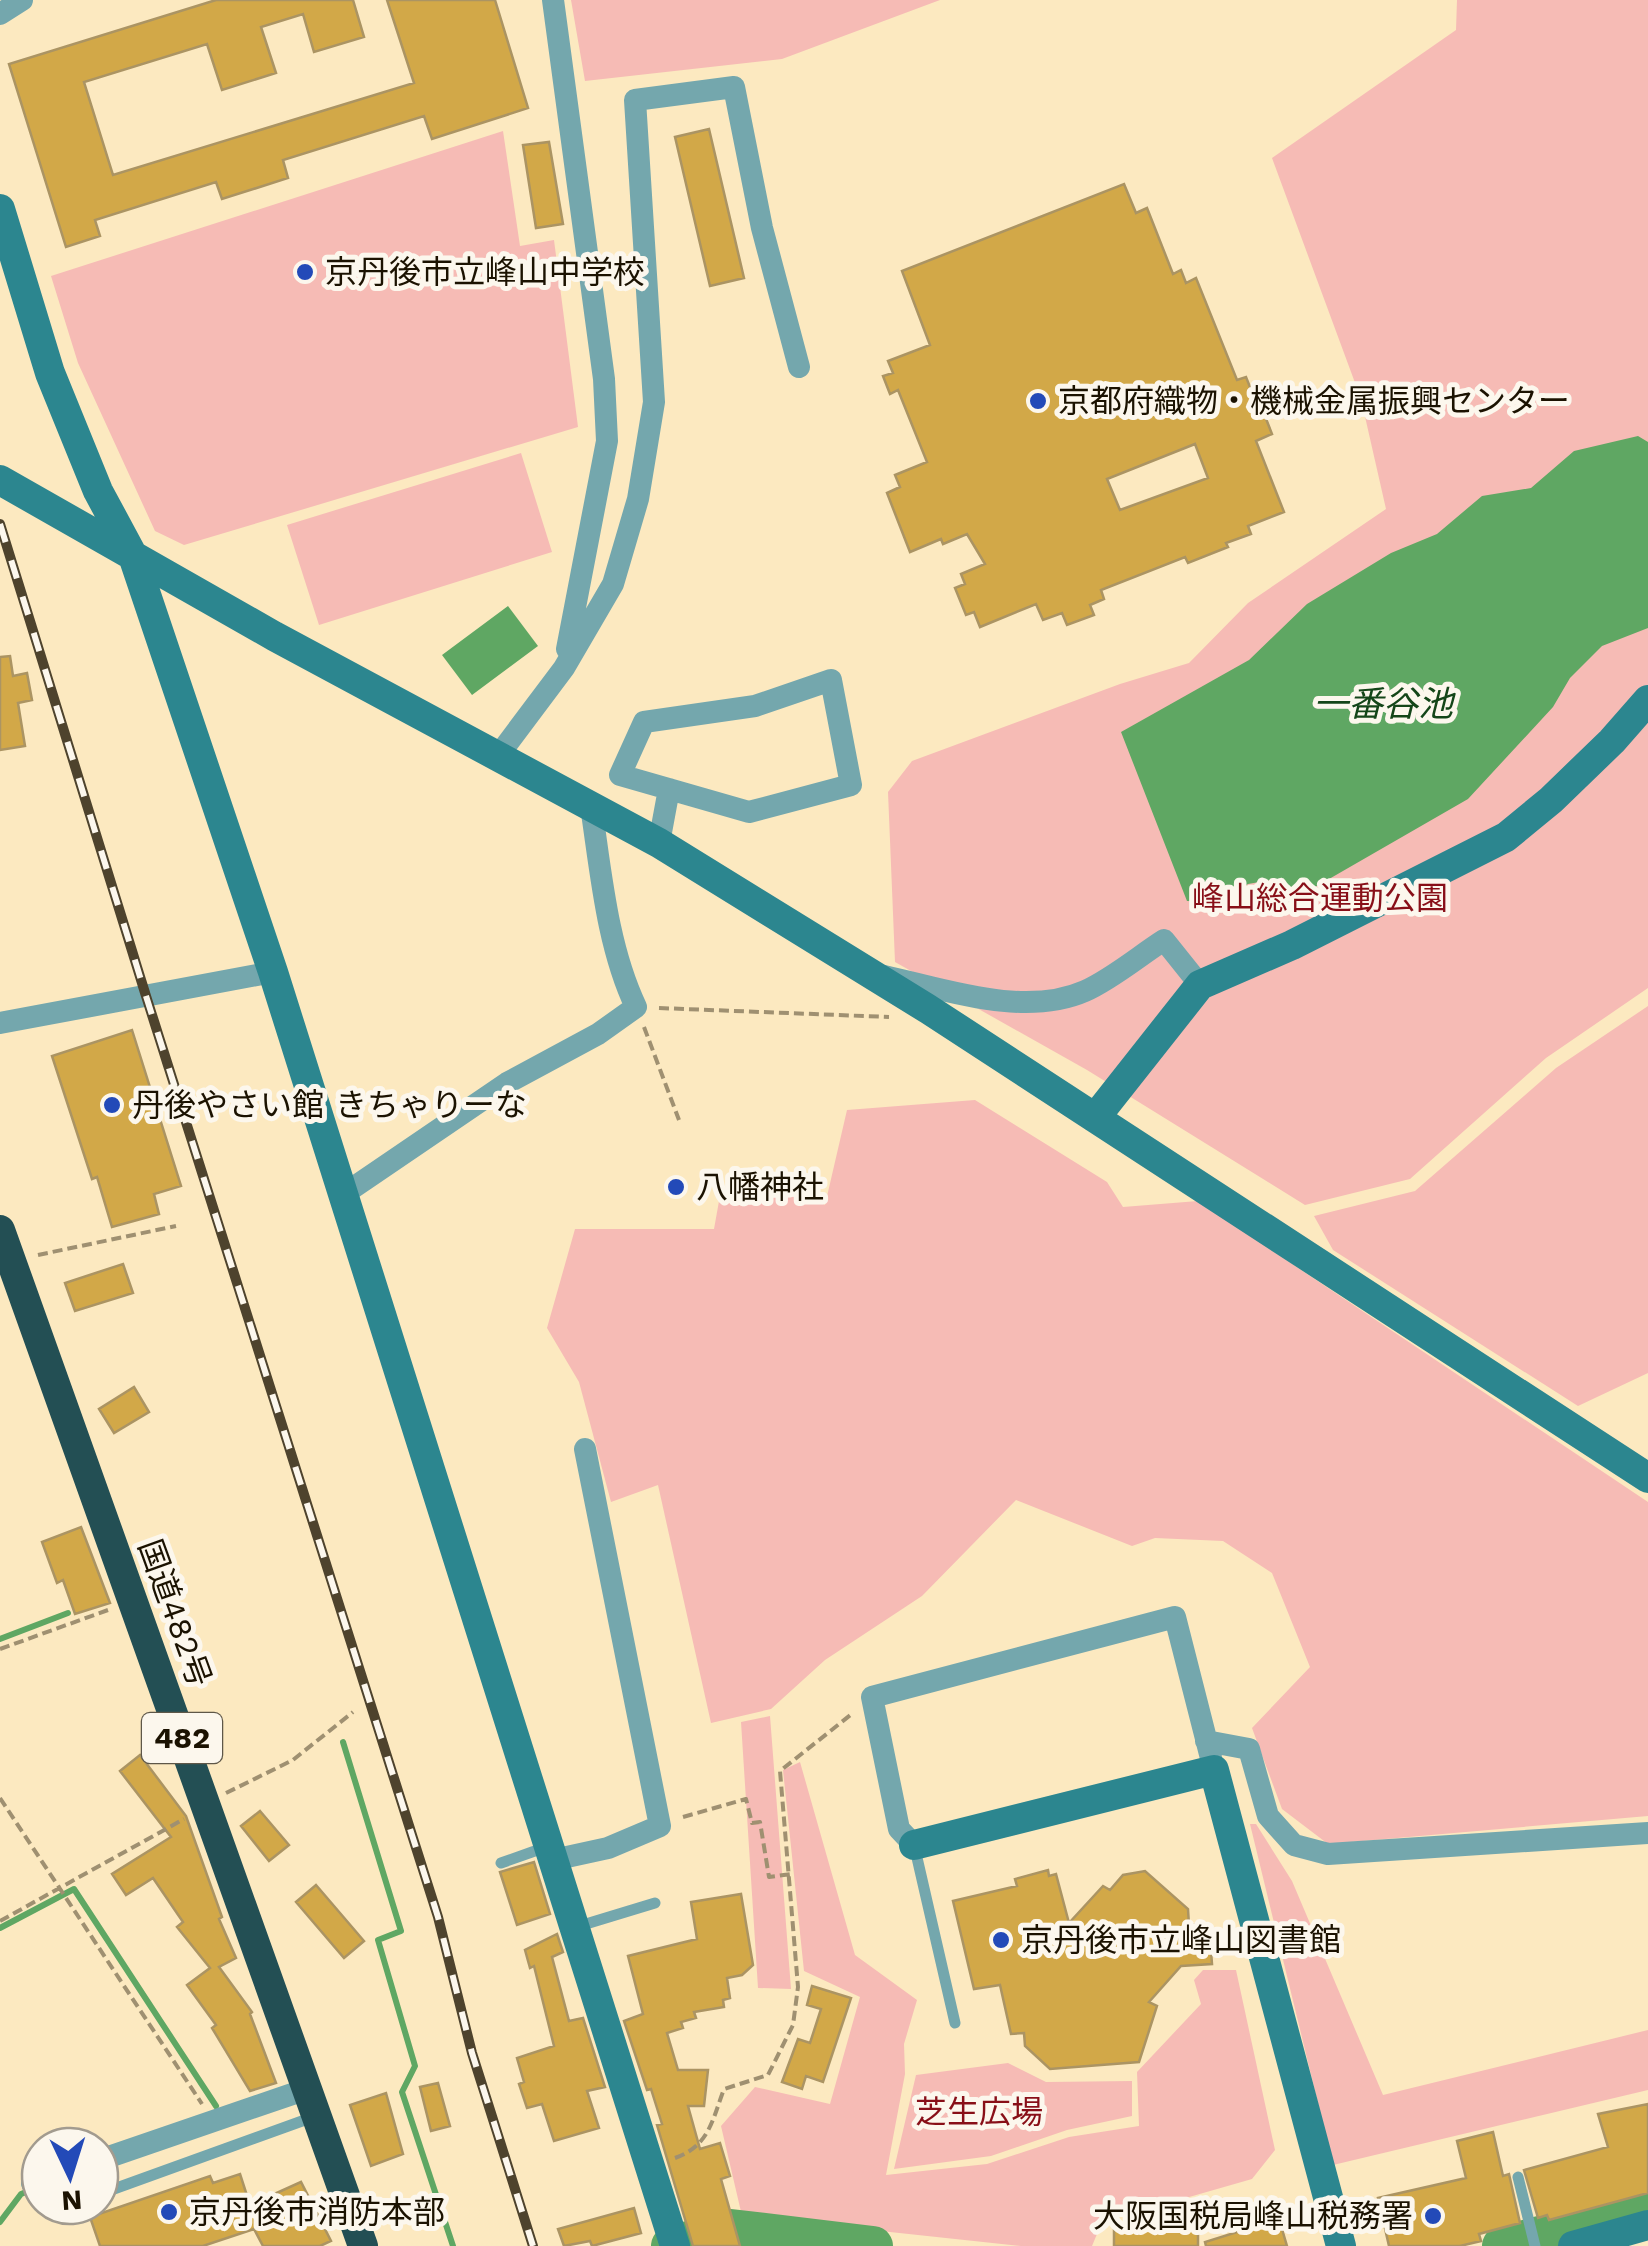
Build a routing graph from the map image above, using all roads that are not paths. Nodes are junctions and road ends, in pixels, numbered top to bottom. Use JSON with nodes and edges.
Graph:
{"nodes":[{"id":1,"x":22,"y":0,"type":"edge"},
{"id":2,"x":554,"y":0,"type":"edge"},
{"id":3,"x":0,"y":14,"type":"edge"},
{"id":4,"x":0,"y":209,"type":"edge"},
{"id":5,"x":798,"y":367,"type":"dead end"},
{"id":6,"x":0,"y":480,"type":"edge"},
{"id":7,"x":133,"y":556,"type":"junction"},
{"id":8,"x":564,"y":668,"type":"junction"},
{"id":9,"x":1648,"y":700,"type":"edge"},
{"id":10,"x":498,"y":756,"type":"junction"},
{"id":11,"x":669,"y":789,"type":"junction"},
{"id":12,"x":591,"y":806,"type":"junction"},
{"id":13,"x":659,"y":843,"type":"junction"},
{"id":14,"x":273,"y":972,"type":"junction"},
{"id":15,"x":870,"y":973,"type":"junction"},
{"id":16,"x":1200,"y":985,"type":"junction"},
{"id":17,"x":0,"y":1023,"type":"edge"},
{"id":18,"x":1095,"y":1118,"type":"junction"},
{"id":19,"x":341,"y":1196,"type":"junction"},
{"id":20,"x":0,"y":1230,"type":"edge"},
{"id":21,"x":6,"y":1262,"type":"edge"},
{"id":22,"x":585,"y":1450,"type":"dead end"},
{"id":23,"x":1648,"y":1478,"type":"edge"},
{"id":24,"x":1210,"y":1756,"type":"junction"},
{"id":25,"x":1648,"y":1833,"type":"edge"},
{"id":26,"x":914,"y":1844,"type":"junction"},
{"id":27,"x":551,"y":1853,"type":"junction"},
{"id":28,"x":500,"y":1863,"type":"dead end"},
{"id":29,"x":655,"y":1903,"type":"dead end"},
{"id":30,"x":576,"y":1926,"type":"junction"},
{"id":31,"x":955,"y":2023,"type":"dead end"},
{"id":32,"x":312,"y":2103,"type":"junction"},
{"id":33,"x":120,"y":2153,"type":"edge"},
{"id":34,"x":1518,"y":2177,"type":"dead end"},
{"id":35,"x":120,"y":2185,"type":"edge"},
{"id":36,"x":1648,"y":2225,"type":"edge"},
{"id":37,"x":673,"y":2240,"type":"edge"},
{"id":38,"x":363,"y":2246,"type":"edge"},
{"id":39,"x":1341,"y":2246,"type":"edge"},
{"id":40,"x":1535,"y":2246,"type":"edge"},
{"id":41,"x":1573,"y":2246,"type":"edge"}],
"edges":[{"from":1,"to":3,"type":"street"},
{"from":2,"to":8,"type":"street"},
{"from":4,"to":7,"type":"street"},
{"from":5,"to":8,"type":"street"},
{"from":6,"to":7,"type":"street"},
{"from":7,"to":10,"type":"street"},
{"from":7,"to":14,"type":"street"},
{"from":8,"to":10,"type":"street"},
{"from":9,"to":16,"type":"street"},
{"from":10,"to":12,"type":"street"},
{"from":11,"to":11,"type":"street"},
{"from":11,"to":13,"type":"street"},
{"from":12,"to":13,"type":"street"},
{"from":12,"to":19,"type":"street"},
{"from":13,"to":15,"type":"street"},
{"from":14,"to":17,"type":"street"},
{"from":14,"to":19,"type":"street"},
{"from":15,"to":16,"type":"street"},
{"from":15,"to":18,"type":"street"},
{"from":16,"to":18,"type":"street"},
{"from":18,"to":23,"type":"street"},
{"from":19,"to":27,"type":"street"},
{"from":20,"to":21,"type":"highway","name":"国道482号","number":"482"},
{"from":21,"to":32,"type":"highway","name":"国道482号","number":"482"},
{"from":22,"to":27,"type":"street"},
{"from":24,"to":25,"type":"street"},
{"from":24,"to":26,"type":"street"},
{"from":24,"to":26,"type":"street"},
{"from":24,"to":39,"type":"street"},
{"from":26,"to":31,"type":"lane"},
{"from":27,"to":28,"type":"lane"},
{"from":27,"to":30,"type":"street"},
{"from":29,"to":30,"type":"lane"},
{"from":30,"to":37,"type":"street"},
{"from":32,"to":33,"type":"street"},
{"from":32,"to":35,"type":"lane"},
{"from":32,"to":38,"type":"highway","name":"国道482号","number":"482"},
{"from":34,"to":40,"type":"lane"},
{"from":36,"to":41,"type":"street"}]}
